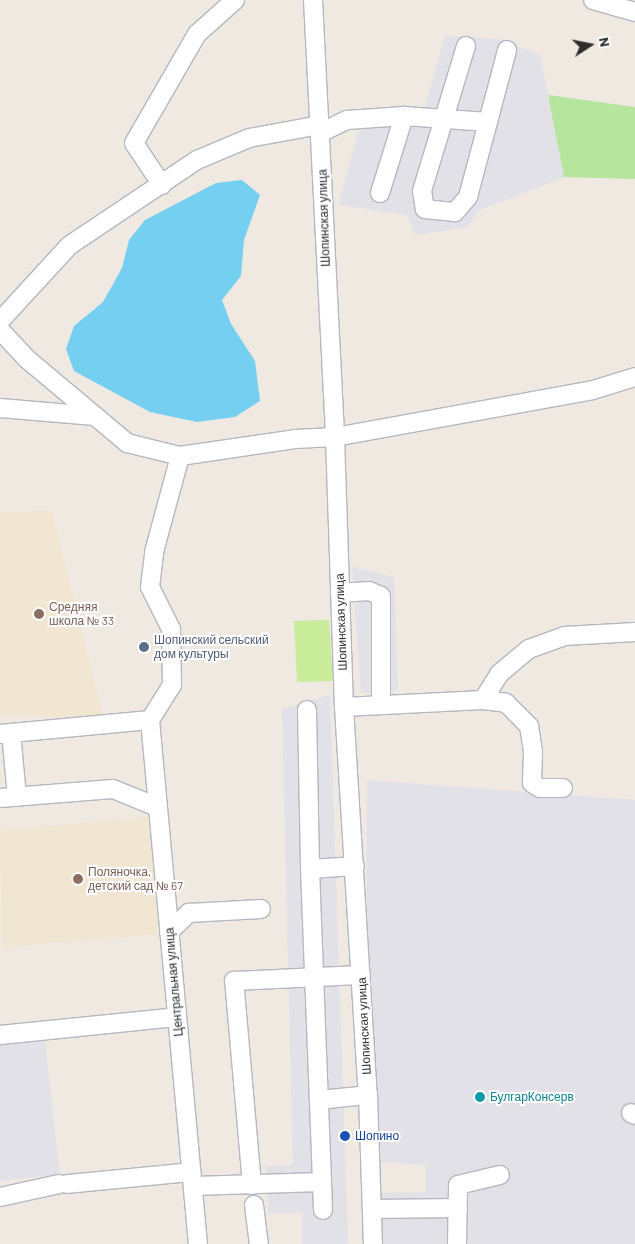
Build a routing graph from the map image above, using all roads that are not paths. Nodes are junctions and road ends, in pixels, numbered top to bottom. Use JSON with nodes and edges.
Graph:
{"nodes":[{"id":1,"x":236,"y":0,"type":"edge"},
{"id":2,"x":313,"y":0,"type":"edge"},
{"id":3,"x":594,"y":0,"type":"edge"},
{"id":4,"x":635,"y":12,"type":"edge"},
{"id":5,"x":466,"y":46,"type":"dead end"},
{"id":6,"x":507,"y":50,"type":"dead end"},
{"id":7,"x":404,"y":116,"type":"junction"},
{"id":8,"x":444,"y":117,"type":"junction"},
{"id":9,"x":488,"y":122,"type":"junction"},
{"id":10,"x":320,"y":129,"type":"junction"},
{"id":11,"x":162,"y":185,"type":"junction"},
{"id":12,"x":380,"y":193,"type":"dead end"},
{"id":13,"x":1,"y":321,"type":"edge"},
{"id":14,"x":635,"y":377,"type":"edge"},
{"id":15,"x":0,"y":408,"type":"edge"},
{"id":16,"x":95,"y":416,"type":"junction"},
{"id":17,"x":335,"y":437,"type":"junction"},
{"id":18,"x":180,"y":456,"type":"junction"},
{"id":19,"x":340,"y":593,"type":"junction"},
{"id":20,"x":635,"y":632,"type":"edge"},
{"id":21,"x":483,"y":700,"type":"junction"},
{"id":22,"x":381,"y":704,"type":"junction"},
{"id":23,"x":344,"y":707,"type":"junction"},
{"id":24,"x":308,"y":710,"type":"dead end"},
{"id":25,"x":150,"y":720,"type":"junction"},
{"id":26,"x":5,"y":734,"type":"edge"},
{"id":27,"x":563,"y":788,"type":"dead end"},
{"id":28,"x":8,"y":798,"type":"edge"},
{"id":29,"x":158,"y":807,"type":"junction"},
{"id":30,"x":355,"y":866,"type":"junction"},
{"id":31,"x":310,"y":869,"type":"junction"},
{"id":32,"x":261,"y":909,"type":"dead end"},
{"id":33,"x":169,"y":932,"type":"junction"},
{"id":34,"x":361,"y":975,"type":"junction"},
{"id":35,"x":314,"y":976,"type":"junction"},
{"id":36,"x":177,"y":1017,"type":"junction"},
{"id":37,"x":0,"y":1035,"type":"edge"},
{"id":38,"x":368,"y":1095,"type":"junction"},
{"id":39,"x":319,"y":1100,"type":"junction"},
{"id":40,"x":500,"y":1175,"type":"dead end"},
{"id":41,"x":192,"y":1179,"type":"junction"},
{"id":42,"x":322,"y":1182,"type":"junction"},
{"id":43,"x":252,"y":1185,"type":"junction"},
{"id":44,"x":0,"y":1197,"type":"edge"},
{"id":45,"x":254,"y":1205,"type":"dead end"},
{"id":46,"x":458,"y":1208,"type":"junction"},
{"id":47,"x":373,"y":1209,"type":"junction"},
{"id":48,"x":323,"y":1210,"type":"dead end"},
{"id":49,"x":198,"y":1244,"type":"edge"},
{"id":50,"x":259,"y":1244,"type":"edge"},
{"id":51,"x":373,"y":1244,"type":"edge"},
{"id":52,"x":457,"y":1244,"type":"edge"}],
"edges":[{"from":1,"to":11,"type":"street"},
{"from":2,"to":10,"type":"street","name":"Шопинская улица"},
{"from":3,"to":4,"type":"street"},
{"from":5,"to":8,"type":"street"},
{"from":6,"to":9,"type":"street"},
{"from":7,"to":8,"type":"street"},
{"from":7,"to":10,"type":"street"},
{"from":7,"to":12,"type":"street"},
{"from":8,"to":9,"type":"street"},
{"from":8,"to":9,"type":"street"},
{"from":10,"to":11,"type":"street"},
{"from":10,"to":17,"type":"street","name":"Шопинская улица"},
{"from":11,"to":13,"type":"street"},
{"from":13,"to":16,"type":"street"},
{"from":14,"to":17,"type":"street"},
{"from":15,"to":16,"type":"street"},
{"from":16,"to":18,"type":"street"},
{"from":17,"to":18,"type":"street"},
{"from":17,"to":19,"type":"street","name":"Шопинская улица"},
{"from":18,"to":25,"type":"street"},
{"from":19,"to":22,"type":"street"},
{"from":19,"to":23,"type":"street","name":"Шопинская улица"},
{"from":20,"to":21,"type":"street"},
{"from":21,"to":22,"type":"street"},
{"from":21,"to":27,"type":"street"},
{"from":22,"to":23,"type":"street"},
{"from":23,"to":30,"type":"street","name":"Шопинская улица"},
{"from":24,"to":31,"type":"street"},
{"from":25,"to":26,"type":"street"},
{"from":25,"to":29,"type":"street","name":"Центральная улица"},
{"from":26,"to":28,"type":"street"},
{"from":28,"to":29,"type":"street"},
{"from":29,"to":33,"type":"street","name":"Центральная улица"},
{"from":30,"to":31,"type":"street"},
{"from":30,"to":34,"type":"street","name":"Шопинская улица"},
{"from":31,"to":35,"type":"street"},
{"from":32,"to":33,"type":"street"},
{"from":33,"to":36,"type":"street","name":"Центральная улица"},
{"from":34,"to":35,"type":"street"},
{"from":34,"to":38,"type":"street","name":"Шопинская улица"},
{"from":35,"to":39,"type":"street"},
{"from":35,"to":43,"type":"street"},
{"from":36,"to":37,"type":"street"},
{"from":36,"to":41,"type":"street","name":"Центральная улица"},
{"from":38,"to":39,"type":"street"},
{"from":38,"to":47,"type":"street","name":"Шопинская улица"},
{"from":39,"to":42,"type":"street"},
{"from":40,"to":46,"type":"street"},
{"from":41,"to":43,"type":"street"},
{"from":41,"to":44,"type":"street"},
{"from":41,"to":49,"type":"street","name":"Центральная улица"},
{"from":42,"to":43,"type":"street"},
{"from":42,"to":48,"type":"street"},
{"from":45,"to":50,"type":"street"},
{"from":46,"to":47,"type":"street"},
{"from":46,"to":52,"type":"street"},
{"from":47,"to":51,"type":"street","name":"Шопинская улица"}]}
